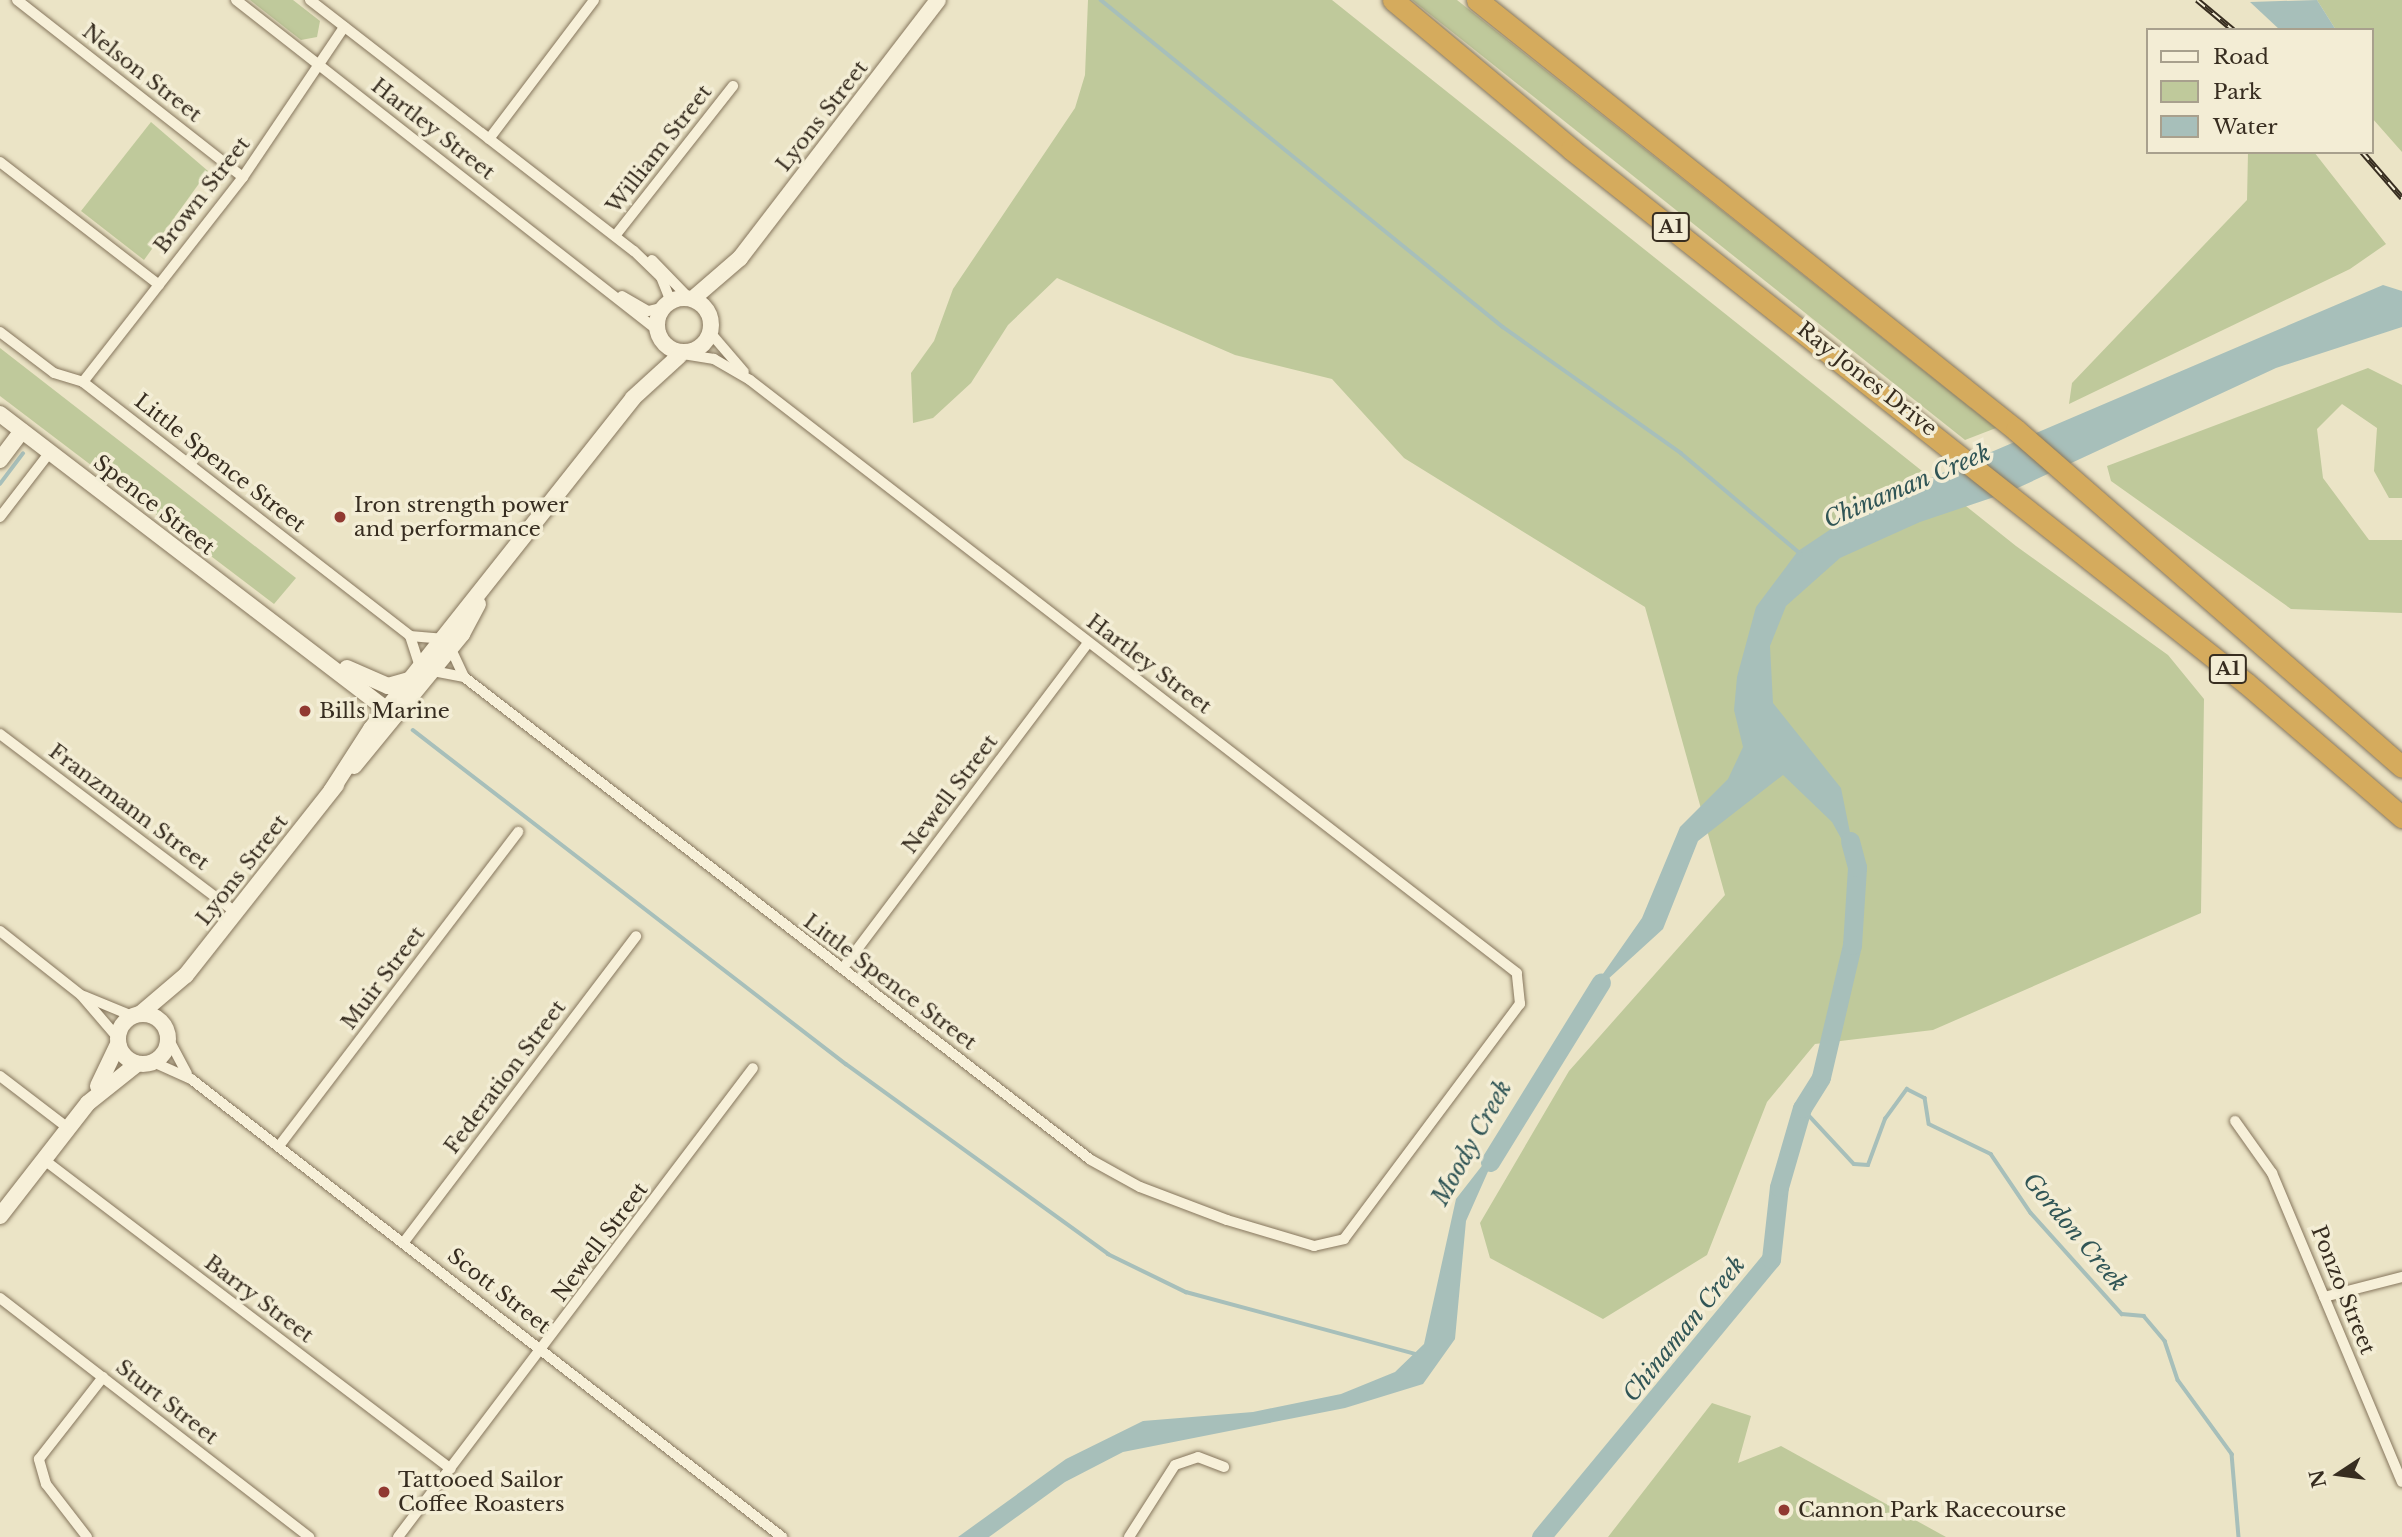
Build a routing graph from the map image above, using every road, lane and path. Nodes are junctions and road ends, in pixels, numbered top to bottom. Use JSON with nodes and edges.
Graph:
{"nodes":[{"id":1,"x":17,"y":0,"type":"edge"},
{"id":2,"x":236,"y":0,"type":"edge"},
{"id":3,"x":310,"y":0,"type":"edge"},
{"id":4,"x":594,"y":0,"type":"edge"},
{"id":5,"x":938,"y":0,"type":"edge"},
{"id":6,"x":1394,"y":0,"type":"edge"},
{"id":7,"x":1477,"y":0,"type":"edge"},
{"id":8,"x":344,"y":26,"type":"junction"},
{"id":9,"x":320,"y":66,"type":"junction"},
{"id":10,"x":733,"y":86,"type":"dead end"},
{"id":11,"x":489,"y":139,"type":"junction"},
{"id":12,"x":0,"y":162,"type":"edge"},
{"id":13,"x":243,"y":177,"type":"junction"},
{"id":14,"x":615,"y":236,"type":"junction"},
{"id":15,"x":740,"y":258,"type":"junction"},
{"id":16,"x":159,"y":285,"type":"junction"},
{"id":17,"x":607,"y":288,"type":"junction"},
{"id":18,"x":680,"y":300,"type":"junction"},
{"id":19,"x":708,"y":324,"type":"junction"},
{"id":20,"x":0,"y":332,"type":"edge"},
{"id":21,"x":662,"y":337,"type":"junction"},
{"id":22,"x":684,"y":355,"type":"junction"},
{"id":23,"x":750,"y":380,"type":"junction"},
{"id":24,"x":83,"y":382,"type":"junction"},
{"id":25,"x":633,"y":398,"type":"junction"},
{"id":26,"x":0,"y":414,"type":"edge"},
{"id":27,"x":22,"y":431,"type":"junction"},
{"id":28,"x":50,"y":452,"type":"junction"},
{"id":29,"x":0,"y":460,"type":"edge"},
{"id":30,"x":0,"y":517,"type":"edge"},
{"id":31,"x":281,"y":629,"type":"junction"},
{"id":32,"x":410,"y":636,"type":"junction"},
{"id":33,"x":1088,"y":643,"type":"junction"},
{"id":34,"x":446,"y":644,"type":"junction"},
{"id":35,"x":347,"y":667,"type":"junction"},
{"id":36,"x":421,"y":673,"type":"junction"},
{"id":37,"x":464,"y":677,"type":"junction"},
{"id":38,"x":361,"y":690,"type":"junction"},
{"id":39,"x":395,"y":710,"type":"junction"},
{"id":40,"x":0,"y":734,"type":"edge"},
{"id":41,"x":349,"y":761,"type":"junction"},
{"id":42,"x":2402,"y":767,"type":"edge"},
{"id":43,"x":331,"y":791,"type":"junction"},
{"id":44,"x":2402,"y":817,"type":"edge"},
{"id":45,"x":518,"y":832,"type":"dead end"},
{"id":46,"x":235,"y":912,"type":"junction"},
{"id":47,"x":0,"y":931,"type":"edge"},
{"id":48,"x":636,"y":936,"type":"dead end"},
{"id":49,"x":843,"y":968,"type":"junction"},
{"id":50,"x":186,"y":975,"type":"junction"},
{"id":51,"x":82,"y":995,"type":"junction"},
{"id":52,"x":136,"y":1015,"type":"junction"},
{"id":53,"x":166,"y":1032,"type":"junction"},
{"id":54,"x":118,"y":1041,"type":"junction"},
{"id":55,"x":145,"y":1063,"type":"junction"},
{"id":56,"x":753,"y":1068,"type":"dead end"},
{"id":57,"x":0,"y":1076,"type":"edge"},
{"id":58,"x":191,"y":1079,"type":"junction"},
{"id":59,"x":88,"y":1103,"type":"junction"},
{"id":60,"x":2235,"y":1121,"type":"dead end"},
{"id":61,"x":68,"y":1128,"type":"junction"},
{"id":62,"x":279,"y":1146,"type":"junction"},
{"id":63,"x":43,"y":1159,"type":"junction"},
{"id":64,"x":0,"y":1216,"type":"edge"},
{"id":65,"x":404,"y":1242,"type":"junction"},
{"id":66,"x":1331,"y":1247,"type":"joint"},
{"id":67,"x":2402,"y":1277,"type":"edge"},
{"id":68,"x":2324,"y":1297,"type":"junction"},
{"id":69,"x":0,"y":1298,"type":"edge"},
{"id":70,"x":544,"y":1351,"type":"junction"},
{"id":71,"x":103,"y":1377,"type":"junction"},
{"id":72,"x":1224,"y":1467,"type":"dead end"},
{"id":73,"x":451,"y":1469,"type":"junction"},
{"id":74,"x":2402,"y":1482,"type":"edge"},
{"id":75,"x":87,"y":1537,"type":"edge"},
{"id":76,"x":309,"y":1537,"type":"edge"},
{"id":77,"x":398,"y":1537,"type":"edge"},
{"id":78,"x":782,"y":1537,"type":"edge"},
{"id":79,"x":1129,"y":1537,"type":"edge"}],
"edges":[{"from":1,"to":13,"type":"street","name":"Nelson Street"},
{"from":2,"to":9,"type":"street","name":"Hartley Street"},
{"from":3,"to":8,"type":"street","name":"Hartley Street"},
{"from":4,"to":11,"type":"street"},
{"from":5,"to":15,"type":"street","name":"Lyons Street"},
{"from":6,"to":44,"type":"highway","name":"Ray Jones Drive","number":"A1"},
{"from":7,"to":42,"type":"highway","number":"A1"},
{"from":8,"to":9,"type":"street","name":"Brown Street"},
{"from":8,"to":11,"type":"street","name":"Hartley Street"},
{"from":9,"to":13,"type":"street","name":"Brown Street"},
{"from":9,"to":17,"type":"street","name":"Hartley Street"},
{"from":10,"to":14,"type":"street","name":"William Street"},
{"from":11,"to":14,"type":"street","name":"Hartley Street"},
{"from":12,"to":16,"type":"street"},
{"from":13,"to":16,"type":"street","name":"Brown Street"},
{"from":14,"to":18,"type":"street","name":"Hartley Street"},
{"from":15,"to":18,"type":"street","name":"Lyons Street"},
{"from":15,"to":19,"type":"street","name":"Lyons Street"},
{"from":16,"to":24,"type":"street","name":"Brown Street"},
{"from":17,"to":18,"type":"street","name":"Hartley Street"},
{"from":17,"to":21,"type":"street","name":"Hartley Street"},
{"from":18,"to":19,"type":"street"},
{"from":18,"to":21,"type":"street","name":"Lyons Street"},
{"from":19,"to":22,"type":"street","name":"Lyons Street"},
{"from":19,"to":23,"type":"street","name":"Hartley Street"},
{"from":20,"to":24,"type":"street","name":"Little Spence Street"},
{"from":21,"to":22,"type":"street"},
{"from":21,"to":25,"type":"street","name":"Lyons Street"},
{"from":22,"to":23,"type":"street","name":"Hartley Street"},
{"from":22,"to":25,"type":"street","name":"Lyons Street"},
{"from":23,"to":33,"type":"street","name":"Hartley Street"},
{"from":24,"to":32,"type":"street","name":"Little Spence Street"},
{"from":25,"to":34,"type":"street","name":"Lyons Street"},
{"from":26,"to":27,"type":"street","name":"Spence Street"},
{"from":27,"to":28,"type":"street","name":"Spence Street"},
{"from":27,"to":29,"type":"street"},
{"from":28,"to":30,"type":"street"},
{"from":28,"to":31,"type":"street","name":"Spence Street"},
{"from":31,"to":35,"type":"street","name":"Spence Street"},
{"from":31,"to":38,"type":"street","name":"Spence Street"},
{"from":32,"to":34,"type":"street"},
{"from":32,"to":36,"type":"street"},
{"from":33,"to":49,"type":"street","name":"Newell Street"},
{"from":33,"to":66,"type":"street","name":"Hartley Street"},
{"from":34,"to":36,"type":"street","name":"Lyons Street"},
{"from":34,"to":37,"type":"street","name":"Little Spence Street"},
{"from":35,"to":36,"type":"street"},
{"from":35,"to":39,"type":"street","name":"Spence Street"},
{"from":36,"to":37,"type":"street","name":"Little Spence Street"},
{"from":36,"to":39,"type":"street","name":"Lyons Street"},
{"from":36,"to":39,"type":"street","name":"Lyons Street"},
{"from":37,"to":49,"type":"street","name":"Little Spence Street"},
{"from":38,"to":39,"type":"street","name":"Spence Street"},
{"from":38,"to":41,"type":"street"},
{"from":39,"to":41,"type":"street","name":"Lyons Street"},
{"from":39,"to":43,"type":"street","name":"Lyons Street"},
{"from":40,"to":46,"type":"street","name":"Franzmann Street"},
{"from":41,"to":43,"type":"street","name":"Lyons Street"},
{"from":43,"to":46,"type":"street","name":"Lyons Street"},
{"from":45,"to":62,"type":"street","name":"Muir Street"},
{"from":46,"to":50,"type":"street","name":"Lyons Street"},
{"from":47,"to":51,"type":"street"},
{"from":48,"to":65,"type":"street","name":"Federation Street"},
{"from":49,"to":66,"type":"street","name":"Little Spence Street"},
{"from":50,"to":52,"type":"street","name":"Lyons Street"},
{"from":50,"to":53,"type":"street","name":"Lyons Street"},
{"from":51,"to":52,"type":"street"},
{"from":51,"to":54,"type":"street"},
{"from":52,"to":53,"type":"street"},
{"from":52,"to":54,"type":"street","name":"Lyons Street"},
{"from":53,"to":55,"type":"street","name":"Lyons Street"},
{"from":53,"to":58,"type":"street","name":"Scott Street"},
{"from":54,"to":55,"type":"street"},
{"from":54,"to":59,"type":"street"},
{"from":55,"to":58,"type":"street","name":"Scott Street"},
{"from":55,"to":59,"type":"street"},
{"from":56,"to":70,"type":"street","name":"Newell Street"},
{"from":57,"to":61,"type":"street"},
{"from":58,"to":62,"type":"street","name":"Scott Street"},
{"from":59,"to":61,"type":"street"},
{"from":60,"to":68,"type":"street","name":"Ponzo Street"},
{"from":61,"to":63,"type":"street"},
{"from":62,"to":65,"type":"street","name":"Scott Street"},
{"from":63,"to":64,"type":"street"},
{"from":63,"to":73,"type":"street","name":"Barry Street"},
{"from":65,"to":70,"type":"street","name":"Scott Street"},
{"from":67,"to":68,"type":"street"},
{"from":68,"to":74,"type":"street","name":"Ponzo Street"},
{"from":69,"to":71,"type":"street","name":"Sturt Street"},
{"from":70,"to":73,"type":"street","name":"Newell Street"},
{"from":70,"to":78,"type":"street","name":"Scott Street"},
{"from":71,"to":75,"type":"street"},
{"from":71,"to":76,"type":"street","name":"Sturt Street"},
{"from":72,"to":79,"type":"street"},
{"from":73,"to":77,"type":"street","name":"Newell Street"}]}
